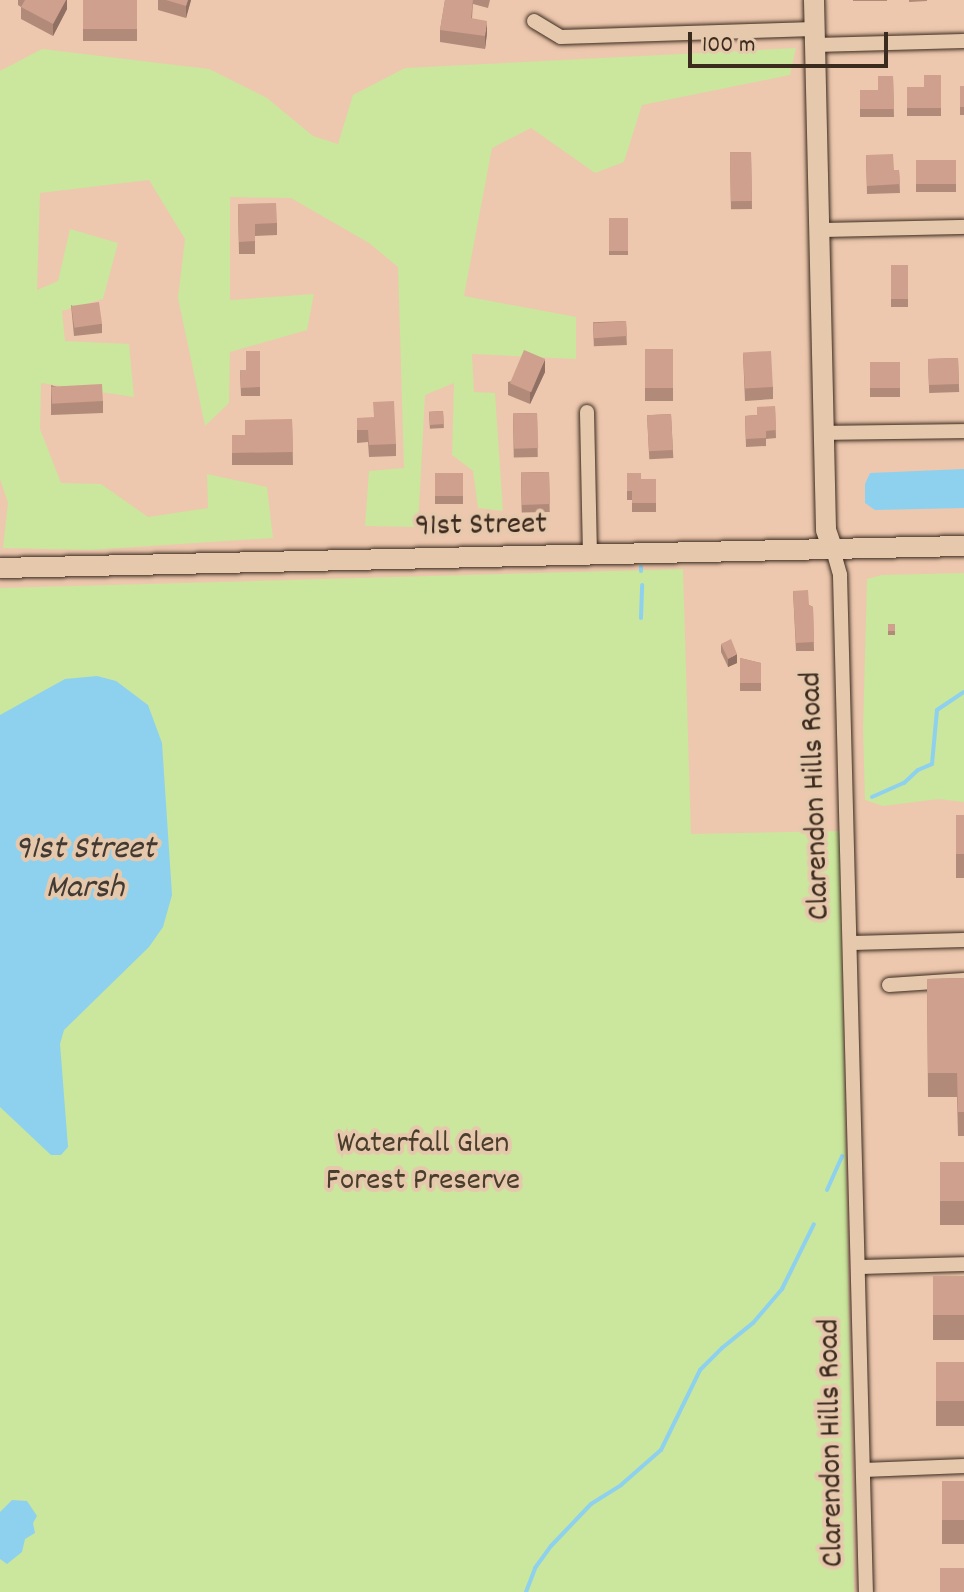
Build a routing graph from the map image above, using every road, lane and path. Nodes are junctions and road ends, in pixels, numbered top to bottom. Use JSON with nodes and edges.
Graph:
{"nodes":[{"id":1,"x":814,"y":0,"type":"edge"},
{"id":2,"x":534,"y":21,"type":"dead end"},
{"id":3,"x":815,"y":37,"type":"junction"},
{"id":4,"x":964,"y":41,"type":"edge"},
{"id":5,"x":964,"y":227,"type":"edge"},
{"id":6,"x":819,"y":230,"type":"junction"},
{"id":7,"x":587,"y":412,"type":"dead end"},
{"id":8,"x":964,"y":431,"type":"edge"},
{"id":9,"x":823,"y":433,"type":"junction"},
{"id":10,"x":964,"y":546,"type":"edge"},
{"id":11,"x":833,"y":550,"type":"junction"},
{"id":12,"x":590,"y":555,"type":"junction"},
{"id":13,"x":0,"y":568,"type":"edge"},
{"id":14,"x":964,"y":940,"type":"edge"},
{"id":15,"x":852,"y":943,"type":"junction"},
{"id":16,"x":964,"y":980,"type":"edge"},
{"id":17,"x":889,"y":985,"type":"dead end"},
{"id":18,"x":964,"y":1264,"type":"edge"},
{"id":19,"x":859,"y":1267,"type":"junction"},
{"id":20,"x":964,"y":1466,"type":"edge"},
{"id":21,"x":864,"y":1470,"type":"junction"},
{"id":22,"x":866,"y":1592,"type":"edge"}],
"edges":[{"from":1,"to":3,"type":"main road","name":"Clarendon Hills Road"},
{"from":2,"to":3,"type":"street"},
{"from":3,"to":4,"type":"street"},
{"from":3,"to":6,"type":"main road","name":"Clarendon Hills Road"},
{"from":5,"to":6,"type":"street"},
{"from":6,"to":9,"type":"main road","name":"Clarendon Hills Road"},
{"from":7,"to":12,"type":"street"},
{"from":8,"to":9,"type":"street"},
{"from":9,"to":11,"type":"main road","name":"Clarendon Hills Road"},
{"from":10,"to":11,"type":"main road","name":"91st Street"},
{"from":11,"to":12,"type":"main road","name":"91st Street"},
{"from":11,"to":15,"type":"street","name":"Clarendon Hills Road"},
{"from":12,"to":13,"type":"main road","name":"91st Street"},
{"from":14,"to":15,"type":"street"},
{"from":15,"to":19,"type":"street","name":"Clarendon Hills Road"},
{"from":16,"to":17,"type":"street"},
{"from":18,"to":19,"type":"street"},
{"from":19,"to":21,"type":"street","name":"Clarendon Hills Road"},
{"from":20,"to":21,"type":"street"},
{"from":21,"to":22,"type":"street","name":"Clarendon Hills Road"}]}
